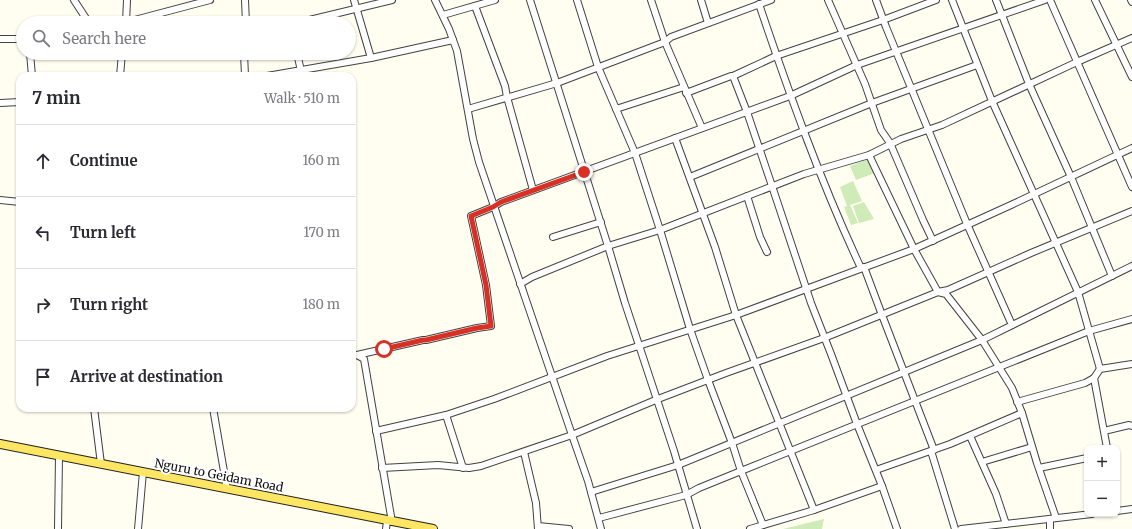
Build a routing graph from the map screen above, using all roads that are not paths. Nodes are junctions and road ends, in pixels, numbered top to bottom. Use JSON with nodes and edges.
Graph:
{"nodes":[{"id":1,"x":74,"y":0,"type":"edge"},
{"id":2,"x":127,"y":0,"type":"edge"},
{"id":3,"x":210,"y":0,"type":"edge"},
{"id":4,"x":245,"y":0,"type":"edge"},
{"id":5,"x":354,"y":0,"type":"edge"},
{"id":6,"x":392,"y":0,"type":"edge"},
{"id":7,"x":435,"y":0,"type":"edge"},
{"id":8,"x":495,"y":0,"type":"edge"},
{"id":9,"x":530,"y":0,"type":"edge"},
{"id":10,"x":577,"y":0,"type":"edge"},
{"id":11,"x":651,"y":0,"type":"edge"},
{"id":12,"x":701,"y":0,"type":"edge"},
{"id":13,"x":771,"y":0,"type":"edge"},
{"id":14,"x":828,"y":0,"type":"edge"},
{"id":15,"x":876,"y":0,"type":"edge"},
{"id":16,"x":936,"y":0,"type":"edge"},
{"id":17,"x":952,"y":0,"type":"edge"},
{"id":18,"x":996,"y":0,"type":"edge"},
{"id":19,"x":1045,"y":0,"type":"edge"},
{"id":20,"x":1050,"y":0,"type":"edge"},
{"id":21,"x":1095,"y":0,"type":"edge"},
{"id":22,"x":750,"y":3,"type":"edge"},
{"id":23,"x":758,"y":4,"type":"junction"},
{"id":24,"x":475,"y":6,"type":"junction"},
{"id":25,"x":357,"y":9,"type":"junction"},
{"id":26,"x":442,"y":15,"type":"junction"},
{"id":27,"x":84,"y":16,"type":"edge"},
{"id":28,"x":126,"y":16,"type":"edge"},
{"id":29,"x":149,"y":16,"type":"edge"},
{"id":30,"x":246,"y":16,"type":"edge"},
{"id":31,"x":327,"y":16,"type":"edge"},
{"id":32,"x":1002,"y":16,"type":"junction"},
{"id":33,"x":883,"y":20,"type":"junction"},
{"id":34,"x":708,"y":23,"type":"junction"},
{"id":35,"x":963,"y":28,"type":"junction"},
{"id":36,"x":842,"y":34,"type":"junction"},
{"id":37,"x":1132,"y":38,"type":"edge"},
{"id":38,"x":0,"y":39,"type":"edge"},
{"id":39,"x":16,"y":39,"type":"edge"},
{"id":40,"x":453,"y":40,"type":"junction"},
{"id":41,"x":665,"y":42,"type":"junction"},
{"id":42,"x":1116,"y":45,"type":"junction"},
{"id":43,"x":897,"y":51,"type":"junction"},
{"id":44,"x":776,"y":56,"type":"junction"},
{"id":45,"x":371,"y":58,"type":"junction"},
{"id":46,"x":31,"y":60,"type":"edge"},
{"id":47,"x":122,"y":60,"type":"edge"},
{"id":48,"x":244,"y":60,"type":"edge"},
{"id":49,"x":299,"y":60,"type":"edge"},
{"id":50,"x":1077,"y":62,"type":"junction"},
{"id":51,"x":857,"y":65,"type":"junction"},
{"id":52,"x":977,"y":65,"type":"junction"},
{"id":53,"x":598,"y":67,"type":"junction"},
{"id":54,"x":301,"y":71,"type":"junction"},
{"id":55,"x":32,"y":72,"type":"edge"},
{"id":56,"x":121,"y":72,"type":"edge"},
{"id":57,"x":245,"y":72,"type":"edge"},
{"id":58,"x":294,"y":72,"type":"edge"},
{"id":59,"x":733,"y":76,"type":"junction"},
{"id":60,"x":1132,"y":77,"type":"edge"},
{"id":61,"x":557,"y":83,"type":"junction"},
{"id":62,"x":1029,"y":84,"type":"junction"},
{"id":63,"x":911,"y":88,"type":"junction"},
{"id":64,"x":685,"y":90,"type":"junction"},
{"id":65,"x":790,"y":96,"type":"junction"},
{"id":66,"x":507,"y":97,"type":"junction"},
{"id":67,"x":992,"y":101,"type":"junction"},
{"id":68,"x":16,"y":102,"type":"edge"},
{"id":69,"x":0,"y":103,"type":"edge"},
{"id":70,"x":872,"y":103,"type":"junction"},
{"id":71,"x":468,"y":110,"type":"junction"},
{"id":72,"x":616,"y":110,"type":"junction"},
{"id":73,"x":747,"y":112,"type":"junction"},
{"id":74,"x":702,"y":128,"type":"junction"},
{"id":75,"x":803,"y":130,"type":"junction"},
{"id":76,"x":929,"y":130,"type":"junction"},
{"id":77,"x":676,"y":138,"type":"junction"},
{"id":78,"x":890,"y":144,"type":"junction"},
{"id":79,"x":760,"y":148,"type":"junction"},
{"id":80,"x":1132,"y":148,"type":"edge"},
{"id":81,"x":635,"y":153,"type":"junction"},
{"id":82,"x":869,"y":154,"type":"junction"},
{"id":83,"x":1118,"y":154,"type":"junction"},
{"id":84,"x":818,"y":170,"type":"junction"},
{"id":85,"x":584,"y":172,"type":"junction"},
{"id":86,"x":690,"y":177,"type":"junction"},
{"id":87,"x":1071,"y":177,"type":"junction"},
{"id":88,"x":772,"y":186,"type":"junction"},
{"id":89,"x":1132,"y":187,"type":"edge"},
{"id":90,"x":534,"y":190,"type":"junction"},
{"id":91,"x":1034,"y":194,"type":"junction"},
{"id":92,"x":747,"y":196,"type":"junction"},
{"id":93,"x":0,"y":200,"type":"edge"},
{"id":94,"x":16,"y":202,"type":"edge"},
{"id":95,"x":493,"y":207,"type":"junction"},
{"id":96,"x":1132,"y":211,"type":"edge"},
{"id":97,"x":702,"y":213,"type":"junction"},
{"id":98,"x":600,"y":222,"type":"junction"},
{"id":99,"x":967,"y":224,"type":"junction"},
{"id":100,"x":1092,"y":227,"type":"junction"},
{"id":101,"x":660,"y":230,"type":"junction"},
{"id":102,"x":553,"y":237,"type":"dead end"},
{"id":103,"x":933,"y":240,"type":"junction"},
{"id":104,"x":1055,"y":242,"type":"junction"},
{"id":105,"x":608,"y":246,"type":"junction"},
{"id":106,"x":914,"y":249,"type":"junction"},
{"id":107,"x":767,"y":252,"type":"dead end"},
{"id":108,"x":1132,"y":266,"type":"edge"},
{"id":109,"x":863,"y":267,"type":"junction"},
{"id":110,"x":988,"y":273,"type":"junction"},
{"id":111,"x":1112,"y":276,"type":"junction"},
{"id":112,"x":520,"y":284,"type":"junction"},
{"id":113,"x":806,"y":288,"type":"junction"},
{"id":114,"x":938,"y":292,"type":"junction"},
{"id":115,"x":1078,"y":292,"type":"junction"},
{"id":116,"x":736,"y":315,"type":"junction"},
{"id":117,"x":882,"y":315,"type":"junction"},
{"id":118,"x":1132,"y":319,"type":"edge"},
{"id":119,"x":1012,"y":324,"type":"junction"},
{"id":120,"x":690,"y":329,"type":"junction"},
{"id":121,"x":1089,"y":331,"type":"junction"},
{"id":122,"x":824,"y":338,"type":"junction"},
{"id":123,"x":982,"y":340,"type":"junction"},
{"id":124,"x":639,"y":345,"type":"junction"},
{"id":125,"x":356,"y":355,"type":"edge"},
{"id":126,"x":356,"y":355,"type":"edge"},
{"id":127,"x":754,"y":363,"type":"junction"},
{"id":128,"x":1132,"y":364,"type":"edge"},
{"id":129,"x":999,"y":367,"type":"junction"},
{"id":130,"x":1100,"y":369,"type":"junction"},
{"id":131,"x":904,"y":372,"type":"junction"},
{"id":132,"x":553,"y":377,"type":"junction"},
{"id":133,"x":1094,"y":378,"type":"junction"},
{"id":134,"x":708,"y":380,"type":"junction"},
{"id":135,"x":846,"y":396,"type":"junction"},
{"id":136,"x":658,"y":399,"type":"junction"},
{"id":137,"x":915,"y":401,"type":"junction"},
{"id":138,"x":1017,"y":402,"type":"junction"},
{"id":139,"x":94,"y":412,"type":"edge"},
{"id":140,"x":214,"y":412,"type":"edge"},
{"id":141,"x":1022,"y":413,"type":"junction"},
{"id":142,"x":446,"y":415,"type":"junction"},
{"id":143,"x":780,"y":424,"type":"junction"},
{"id":144,"x":857,"y":424,"type":"junction"},
{"id":145,"x":1132,"y":426,"type":"edge"},
{"id":146,"x":376,"y":431,"type":"junction"},
{"id":147,"x":1104,"y":431,"type":"junction"},
{"id":148,"x":572,"y":435,"type":"junction"},
{"id":149,"x":970,"y":436,"type":"junction"},
{"id":150,"x":732,"y":443,"type":"junction"},
{"id":151,"x":0,"y":444,"type":"edge"},
{"id":152,"x":1106,"y":445,"type":"edge"},
{"id":153,"x":1032,"y":447,"type":"junction"},
{"id":154,"x":932,"y":450,"type":"junction"},
{"id":155,"x":524,"y":452,"type":"junction"},
{"id":156,"x":790,"y":452,"type":"junction"},
{"id":157,"x":59,"y":456,"type":"junction"},
{"id":158,"x":1084,"y":459,"type":"edge"},
{"id":159,"x":982,"y":462,"type":"junction"},
{"id":160,"x":101,"y":464,"type":"junction"},
{"id":161,"x":678,"y":465,"type":"junction"},
{"id":162,"x":382,"y":468,"type":"junction"},
{"id":163,"x":463,"y":468,"type":"junction"},
{"id":164,"x":1039,"y":468,"type":"junction"},
{"id":165,"x":876,"y":470,"type":"junction"},
{"id":166,"x":741,"y":471,"type":"junction"},
{"id":167,"x":143,"y":472,"type":"junction"},
{"id":168,"x":882,"y":486,"type":"junction"},
{"id":169,"x":227,"y":489,"type":"junction"},
{"id":170,"x":591,"y":492,"type":"junction"},
{"id":171,"x":686,"y":496,"type":"junction"},
{"id":172,"x":1120,"y":509,"type":"edge"},
{"id":173,"x":1132,"y":509,"type":"edge"},
{"id":174,"x":814,"y":510,"type":"junction"},
{"id":175,"x":1084,"y":515,"type":"edge"},
{"id":176,"x":599,"y":518,"type":"junction"},
{"id":177,"x":1053,"y":519,"type":"junction"},
{"id":178,"x":388,"y":524,"type":"edge"},
{"id":179,"x":1006,"y":524,"type":"junction"},
{"id":180,"x":763,"y":525,"type":"junction"},
{"id":181,"x":538,"y":527,"type":"edge"},
{"id":182,"x":58,"y":529,"type":"edge"},
{"id":183,"x":138,"y":529,"type":"edge"},
{"id":184,"x":433,"y":529,"type":"edge"},
{"id":185,"x":569,"y":529,"type":"edge"},
{"id":186,"x":601,"y":529,"type":"edge"},
{"id":187,"x":697,"y":529,"type":"edge"},
{"id":188,"x":750,"y":529,"type":"edge"},
{"id":189,"x":897,"y":529,"type":"edge"},
{"id":190,"x":954,"y":529,"type":"edge"},
{"id":191,"x":961,"y":529,"type":"edge"},
{"id":192,"x":1050,"y":529,"type":"edge"}],
"edges":[{"from":1,"to":27,"type":"street"},
{"from":2,"to":28,"type":"street"},
{"from":3,"to":29,"type":"street"},
{"from":4,"to":30,"type":"street"},
{"from":5,"to":25,"type":"street"},
{"from":6,"to":25,"type":"street"},
{"from":7,"to":26,"type":"street"},
{"from":8,"to":24,"type":"street"},
{"from":9,"to":61,"type":"street"},
{"from":10,"to":53,"type":"street"},
{"from":11,"to":41,"type":"street"},
{"from":12,"to":34,"type":"street"},
{"from":13,"to":23,"type":"street"},
{"from":14,"to":36,"type":"street"},
{"from":15,"to":33,"type":"street"},
{"from":16,"to":33,"type":"street"},
{"from":17,"to":35,"type":"street"},
{"from":18,"to":32,"type":"street"},
{"from":19,"to":32,"type":"street"},
{"from":20,"to":50,"type":"street"},
{"from":21,"to":42,"type":"street"},
{"from":22,"to":23,"type":"street"},
{"from":22,"to":34,"type":"street"},
{"from":23,"to":44,"type":"street"},
{"from":24,"to":26,"type":"street"},
{"from":24,"to":66,"type":"street"},
{"from":25,"to":31,"type":"street"},
{"from":25,"to":45,"type":"street"},
{"from":26,"to":40,"type":"street"},
{"from":32,"to":35,"type":"street"},
{"from":32,"to":62,"type":"street"},
{"from":33,"to":36,"type":"street"},
{"from":33,"to":43,"type":"street"},
{"from":34,"to":41,"type":"street"},
{"from":35,"to":43,"type":"street"},
{"from":35,"to":52,"type":"street"},
{"from":36,"to":44,"type":"street"},
{"from":36,"to":51,"type":"street"},
{"from":37,"to":42,"type":"street"},
{"from":38,"to":39,"type":"street"},
{"from":40,"to":45,"type":"street"},
{"from":40,"to":71,"type":"street"},
{"from":41,"to":53,"type":"street"},
{"from":41,"to":64,"type":"street"},
{"from":42,"to":50,"type":"street"},
{"from":42,"to":60,"type":"street"},
{"from":43,"to":51,"type":"street"},
{"from":43,"to":63,"type":"street"},
{"from":44,"to":59,"type":"street"},
{"from":44,"to":65,"type":"street"},
{"from":45,"to":54,"type":"street"},
{"from":46,"to":55,"type":"street"},
{"from":47,"to":56,"type":"street"},
{"from":48,"to":57,"type":"street"},
{"from":49,"to":54,"type":"street"},
{"from":50,"to":62,"type":"street"},
{"from":50,"to":83,"type":"street"},
{"from":51,"to":65,"type":"street"},
{"from":51,"to":70,"type":"street"},
{"from":52,"to":63,"type":"street"},
{"from":52,"to":67,"type":"street"},
{"from":53,"to":61,"type":"street"},
{"from":53,"to":72,"type":"street"},
{"from":54,"to":58,"type":"street"},
{"from":59,"to":64,"type":"street"},
{"from":59,"to":73,"type":"street"},
{"from":61,"to":66,"type":"street"},
{"from":61,"to":85,"type":"street"},
{"from":62,"to":67,"type":"street"},
{"from":62,"to":87,"type":"street"},
{"from":63,"to":70,"type":"street"},
{"from":63,"to":76,"type":"street"},
{"from":64,"to":72,"type":"street"},
{"from":64,"to":74,"type":"street"},
{"from":65,"to":73,"type":"street"},
{"from":65,"to":75,"type":"street"},
{"from":66,"to":71,"type":"street"},
{"from":66,"to":90,"type":"street"},
{"from":67,"to":76,"type":"street"},
{"from":67,"to":91,"type":"street"},
{"from":68,"to":69,"type":"street"},
{"from":70,"to":75,"type":"street"},
{"from":70,"to":78,"type":"street"},
{"from":71,"to":95,"type":"street"},
{"from":72,"to":81,"type":"street"},
{"from":73,"to":74,"type":"street"},
{"from":73,"to":79,"type":"street"},
{"from":74,"to":77,"type":"street"},
{"from":75,"to":79,"type":"street"},
{"from":75,"to":84,"type":"street"},
{"from":76,"to":78,"type":"street"},
{"from":76,"to":99,"type":"street"},
{"from":77,"to":81,"type":"street"},
{"from":77,"to":86,"type":"street"},
{"from":78,"to":82,"type":"street"},
{"from":78,"to":103,"type":"street"},
{"from":79,"to":86,"type":"street"},
{"from":79,"to":88,"type":"street"},
{"from":80,"to":83,"type":"street"},
{"from":81,"to":85,"type":"street"},
{"from":81,"to":101,"type":"street"},
{"from":82,"to":84,"type":"street"},
{"from":82,"to":106,"type":"street"},
{"from":83,"to":87,"type":"street"},
{"from":83,"to":89,"type":"street"},
{"from":84,"to":88,"type":"street"},
{"from":84,"to":109,"type":"street"},
{"from":85,"to":90,"type":"street"},
{"from":85,"to":98,"type":"street"},
{"from":86,"to":97,"type":"street"},
{"from":87,"to":91,"type":"street"},
{"from":87,"to":100,"type":"street"},
{"from":88,"to":92,"type":"street"},
{"from":88,"to":113,"type":"street"},
{"from":90,"to":95,"type":"street"},
{"from":91,"to":99,"type":"street"},
{"from":91,"to":104,"type":"street"},
{"from":92,"to":97,"type":"street"},
{"from":92,"to":107,"type":"street"},
{"from":93,"to":94,"type":"street"},
{"from":95,"to":112,"type":"street"},
{"from":95,"to":125,"type":"street"},
{"from":96,"to":100,"type":"street"},
{"from":97,"to":101,"type":"street"},
{"from":97,"to":116,"type":"street"},
{"from":98,"to":102,"type":"street"},
{"from":98,"to":105,"type":"street"},
{"from":99,"to":103,"type":"street"},
{"from":99,"to":110,"type":"street"},
{"from":100,"to":104,"type":"street"},
{"from":100,"to":111,"type":"street"},
{"from":101,"to":105,"type":"street"},
{"from":101,"to":120,"type":"street"},
{"from":103,"to":106,"type":"street"},
{"from":104,"to":110,"type":"street"},
{"from":104,"to":115,"type":"street"},
{"from":105,"to":112,"type":"street"},
{"from":105,"to":124,"type":"street"},
{"from":106,"to":109,"type":"street"},
{"from":106,"to":114,"type":"street"},
{"from":108,"to":111,"type":"street"},
{"from":109,"to":113,"type":"street"},
{"from":109,"to":117,"type":"street"},
{"from":110,"to":114,"type":"street"},
{"from":110,"to":119,"type":"street"},
{"from":111,"to":115,"type":"street"},
{"from":112,"to":132,"type":"street"},
{"from":113,"to":116,"type":"street"},
{"from":113,"to":122,"type":"street"},
{"from":114,"to":117,"type":"street"},
{"from":114,"to":123,"type":"street"},
{"from":115,"to":119,"type":"street"},
{"from":115,"to":121,"type":"street"},
{"from":116,"to":120,"type":"street"},
{"from":116,"to":127,"type":"street"},
{"from":117,"to":122,"type":"street"},
{"from":117,"to":131,"type":"street"},
{"from":118,"to":121,"type":"street"},
{"from":119,"to":123,"type":"street"},
{"from":120,"to":124,"type":"street"},
{"from":120,"to":134,"type":"street"},
{"from":121,"to":129,"type":"street"},
{"from":121,"to":130,"type":"street"},
{"from":122,"to":127,"type":"street"},
{"from":122,"to":135,"type":"street"},
{"from":123,"to":129,"type":"street"},
{"from":123,"to":131,"type":"street"},
{"from":124,"to":132,"type":"street"},
{"from":124,"to":136,"type":"street"},
{"from":126,"to":146,"type":"street"},
{"from":127,"to":134,"type":"street"},
{"from":127,"to":143,"type":"street"},
{"from":128,"to":130,"type":"street"},
{"from":129,"to":137,"type":"street"},
{"from":129,"to":138,"type":"street"},
{"from":130,"to":133,"type":"street"},
{"from":131,"to":135,"type":"street"},
{"from":131,"to":137,"type":"street"},
{"from":132,"to":142,"type":"street"},
{"from":132,"to":148,"type":"street"},
{"from":133,"to":138,"type":"street"},
{"from":133,"to":147,"type":"street"},
{"from":134,"to":136,"type":"street"},
{"from":134,"to":150,"type":"street"},
{"from":135,"to":143,"type":"street"},
{"from":135,"to":144,"type":"street"},
{"from":136,"to":148,"type":"street"},
{"from":136,"to":161,"type":"street"},
{"from":137,"to":144,"type":"street"},
{"from":137,"to":154,"type":"street"},
{"from":138,"to":141,"type":"street"},
{"from":139,"to":160,"type":"street"},
{"from":140,"to":169,"type":"street"},
{"from":141,"to":149,"type":"street"},
{"from":141,"to":153,"type":"street"},
{"from":142,"to":146,"type":"street"},
{"from":142,"to":163,"type":"street"},
{"from":143,"to":150,"type":"street"},
{"from":143,"to":156,"type":"street"},
{"from":144,"to":156,"type":"street"},
{"from":144,"to":165,"type":"street"},
{"from":145,"to":147,"type":"street"},
{"from":146,"to":162,"type":"street"},
{"from":147,"to":152,"type":"street"},
{"from":148,"to":155,"type":"street"},
{"from":148,"to":170,"type":"street"},
{"from":149,"to":154,"type":"street"},
{"from":149,"to":159,"type":"street"},
{"from":150,"to":161,"type":"street"},
{"from":150,"to":166,"type":"street"},
{"from":151,"to":157,"type":"main road","name":"Nguru to Geidam Road"},
{"from":153,"to":159,"type":"street"},
{"from":153,"to":164,"type":"street"},
{"from":154,"to":165,"type":"street"},
{"from":154,"to":190,"type":"street"},
{"from":155,"to":163,"type":"street"},
{"from":155,"to":181,"type":"street"},
{"from":156,"to":166,"type":"street"},
{"from":156,"to":174,"type":"street"},
{"from":157,"to":160,"type":"main road","name":"Nguru to Geidam Road"},
{"from":157,"to":182,"type":"street"},
{"from":158,"to":164,"type":"street"},
{"from":159,"to":179,"type":"street"},
{"from":160,"to":167,"type":"main road","name":"Nguru to Geidam Road"},
{"from":161,"to":170,"type":"street"},
{"from":161,"to":171,"type":"street"},
{"from":162,"to":163,"type":"street"},
{"from":162,"to":178,"type":"street"},
{"from":164,"to":177,"type":"street"},
{"from":165,"to":168,"type":"street"},
{"from":166,"to":171,"type":"street"},
{"from":166,"to":180,"type":"street"},
{"from":167,"to":169,"type":"main road","name":"Nguru to Geidam Road"},
{"from":167,"to":183,"type":"street"},
{"from":168,"to":174,"type":"street"},
{"from":168,"to":189,"type":"street"},
{"from":169,"to":178,"type":"main road","name":"Nguru to Geidam Road"},
{"from":170,"to":176,"type":"street"},
{"from":171,"to":176,"type":"street"},
{"from":171,"to":187,"type":"street"},
{"from":172,"to":173,"type":"street"},
{"from":174,"to":180,"type":"street"},
{"from":175,"to":177,"type":"street"},
{"from":176,"to":186,"type":"street"},
{"from":177,"to":179,"type":"street"},
{"from":177,"to":192,"type":"street"},
{"from":178,"to":184,"type":"main road","name":"Nguru to Geidam Road"},
{"from":179,"to":191,"type":"street"},
{"from":180,"to":188,"type":"street"},
{"from":181,"to":185,"type":"street"}]}
